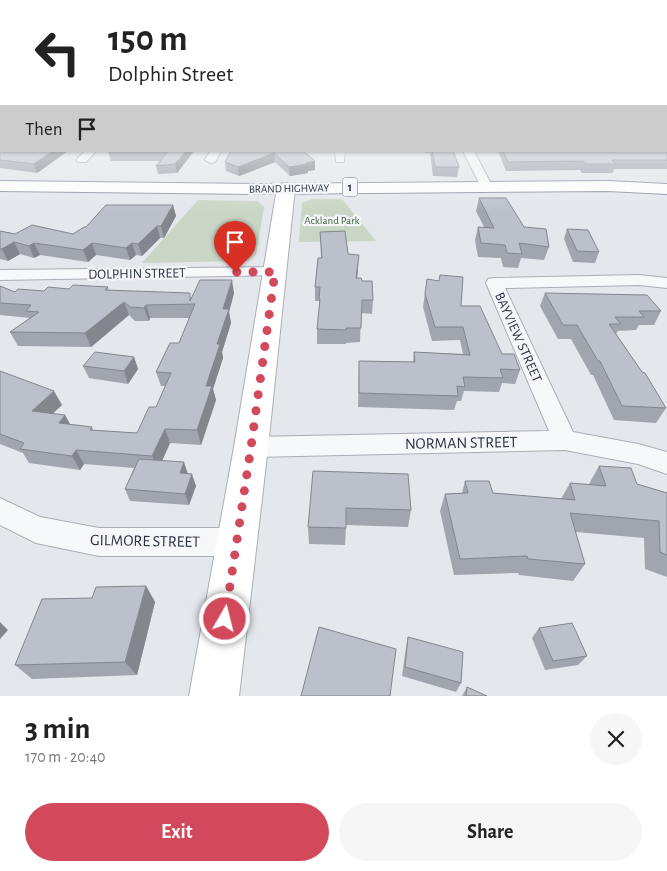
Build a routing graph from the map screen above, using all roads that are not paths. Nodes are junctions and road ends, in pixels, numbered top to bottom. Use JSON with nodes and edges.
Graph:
{"nodes":[{"id":1,"x":90,"y":152,"type":"edge"},
{"id":2,"x":469,"y":152,"type":"edge"},
{"id":3,"x":82,"y":160,"type":"dead end"},
{"id":4,"x":667,"y":181,"type":"edge"},
{"id":5,"x":486,"y":186,"type":"junction"},
{"id":6,"x":608,"y":186,"type":"junction"},
{"id":7,"x":5,"y":187,"type":"edge"},
{"id":8,"x":286,"y":188,"type":"junction"},
{"id":9,"x":667,"y":189,"type":"edge"},
{"id":10,"x":275,"y":272,"type":"junction"},
{"id":11,"x":0,"y":274,"type":"edge"},
{"id":12,"x":667,"y":283,"type":"edge"},
{"id":13,"x":565,"y":440,"type":"junction"},
{"id":14,"x":251,"y":447,"type":"junction"},
{"id":15,"x":667,"y":464,"type":"edge"},
{"id":16,"x":0,"y":511,"type":"edge"},
{"id":17,"x":236,"y":542,"type":"junction"},
{"id":18,"x":214,"y":696,"type":"edge"}],
"edges":[{"from":1,"to":3,"type":"street"},
{"from":2,"to":5,"type":"street"},
{"from":4,"to":6,"type":"main road","name":"BRAND HIGHWAY","number":"1"},
{"from":5,"to":6,"type":"main road","name":"BRAND HIGHWAY","number":"1"},
{"from":5,"to":8,"type":"main road","name":"BRAND HIGHWAY","number":"1"},
{"from":6,"to":9,"type":"main road","name":"BRAND HIGHWAY","number":"1"},
{"from":7,"to":8,"type":"main road","name":"BRAND HIGHWAY","number":"1"},
{"from":8,"to":10,"type":"main road"},
{"from":10,"to":11,"type":"street","name":"DOLPHIN STREET"},
{"from":10,"to":14,"type":"main road"},
{"from":12,"to":13,"type":"street","name":"BAYVIEW STREET"},
{"from":13,"to":14,"type":"street","name":"NORMAN STREET"},
{"from":13,"to":15,"type":"street","name":"NORMAN STREET"},
{"from":14,"to":17,"type":"main road"},
{"from":16,"to":17,"type":"street","name":"GILMORE STREET"},
{"from":17,"to":18,"type":"main road"}]}
